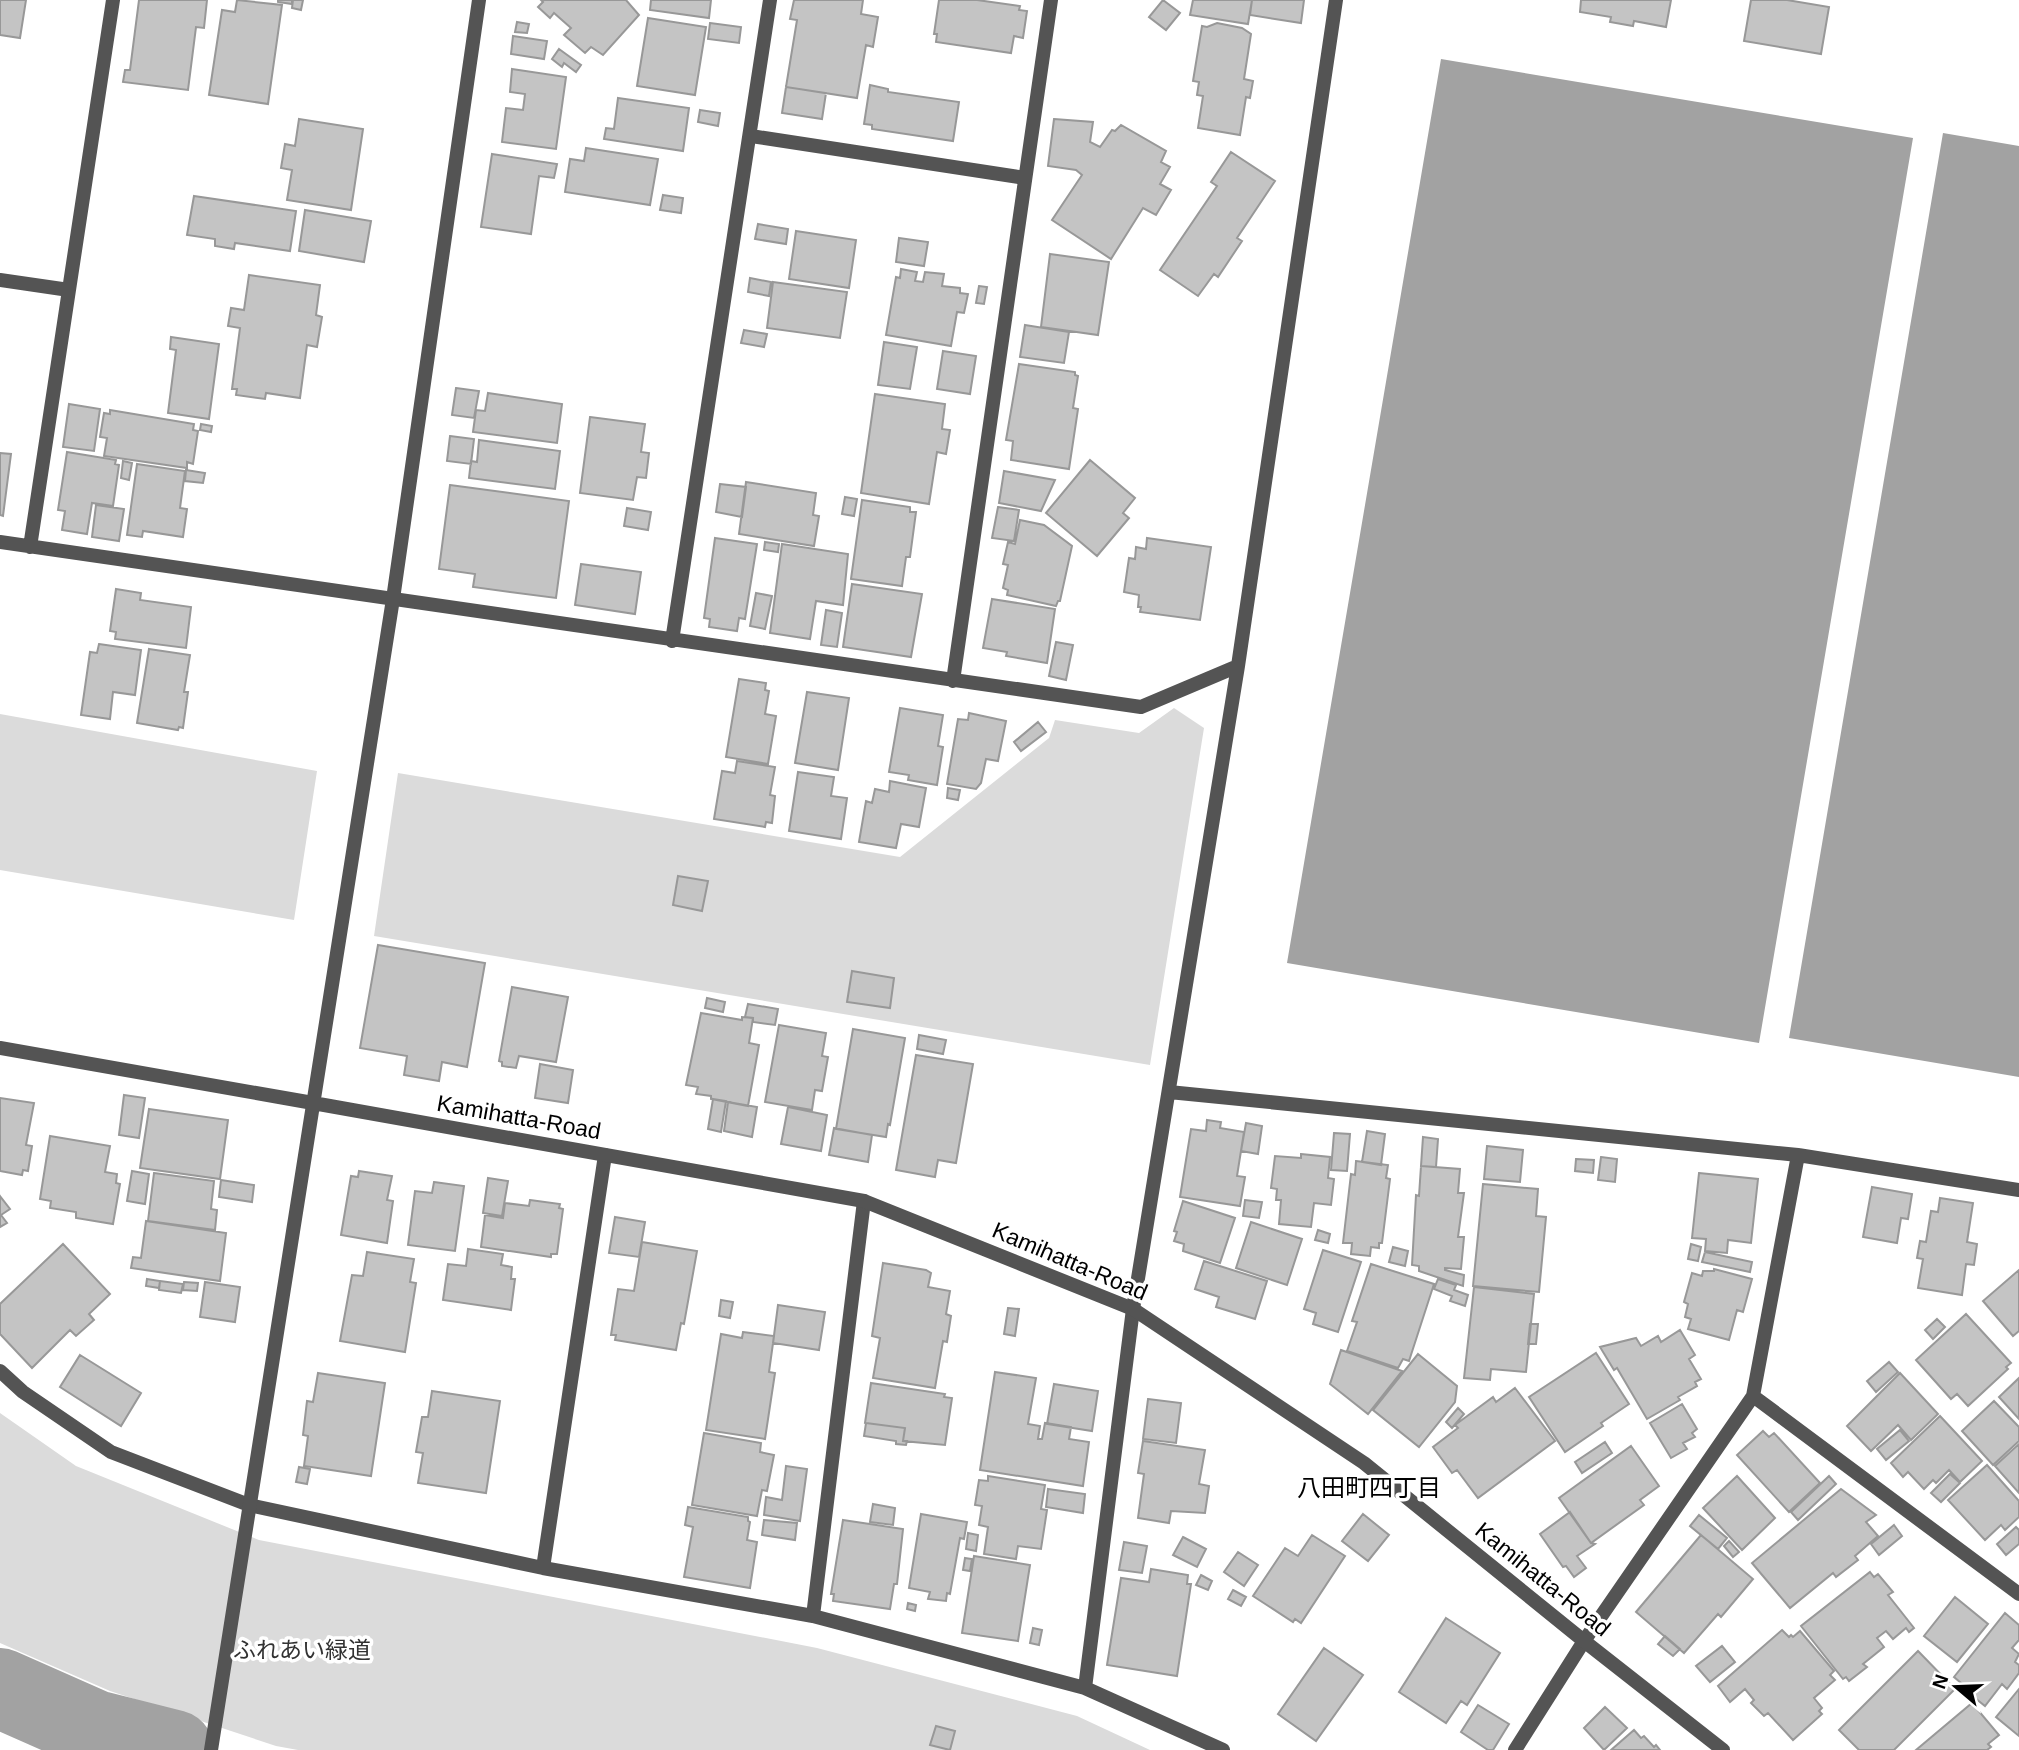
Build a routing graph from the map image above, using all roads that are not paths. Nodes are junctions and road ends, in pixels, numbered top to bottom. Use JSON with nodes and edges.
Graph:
{"nodes":[{"id":1,"x":113,"y":0,"type":"edge"},
{"id":2,"x":480,"y":0,"type":"edge"},
{"id":3,"x":770,"y":0,"type":"edge"},
{"id":4,"x":1051,"y":0,"type":"edge"},
{"id":5,"x":1336,"y":0,"type":"edge"},
{"id":6,"x":751,"y":136,"type":"junction"},
{"id":7,"x":1025,"y":178,"type":"junction"},
{"id":8,"x":0,"y":280,"type":"edge"},
{"id":9,"x":69,"y":290,"type":"junction"},
{"id":10,"x":0,"y":542,"type":"edge"},
{"id":11,"x":30,"y":547,"type":"junction"},
{"id":12,"x":393,"y":599,"type":"junction"},
{"id":13,"x":672,"y":641,"type":"junction"},
{"id":14,"x":1238,"y":666,"type":"junction"},
{"id":15,"x":953,"y":681,"type":"junction"},
{"id":16,"x":0,"y":1048,"type":"edge"},
{"id":17,"x":1169,"y":1092,"type":"junction"},
{"id":18,"x":313,"y":1103,"type":"junction"},
{"id":19,"x":605,"y":1155,"type":"junction"},
{"id":20,"x":1798,"y":1155,"type":"junction"},
{"id":21,"x":2019,"y":1189,"type":"edge"},
{"id":22,"x":863,"y":1201,"type":"junction"},
{"id":23,"x":1133,"y":1309,"type":"junction"},
{"id":24,"x":0,"y":1371,"type":"edge"},
{"id":25,"x":1754,"y":1396,"type":"junction"},
{"id":26,"x":249,"y":1505,"type":"junction"},
{"id":27,"x":543,"y":1568,"type":"junction"},
{"id":28,"x":2019,"y":1594,"type":"edge"},
{"id":29,"x":813,"y":1616,"type":"junction"},
{"id":30,"x":1584,"y":1641,"type":"junction"},
{"id":31,"x":1085,"y":1688,"type":"junction"},
{"id":32,"x":211,"y":1750,"type":"edge"},
{"id":33,"x":1223,"y":1750,"type":"edge"},
{"id":34,"x":1515,"y":1750,"type":"edge"},
{"id":35,"x":1723,"y":1750,"type":"edge"}],
"edges":[{"from":1,"to":9,"type":"street"},
{"from":2,"to":12,"type":"street"},
{"from":3,"to":6,"type":"street"},
{"from":4,"to":7,"type":"street"},
{"from":5,"to":14,"type":"street"},
{"from":6,"to":7,"type":"street"},
{"from":6,"to":13,"type":"street"},
{"from":7,"to":15,"type":"street"},
{"from":8,"to":9,"type":"street"},
{"from":9,"to":11,"type":"street"},
{"from":10,"to":11,"type":"street"},
{"from":11,"to":12,"type":"street"},
{"from":12,"to":13,"type":"street"},
{"from":12,"to":18,"type":"street"},
{"from":13,"to":15,"type":"street"},
{"from":14,"to":15,"type":"street"},
{"from":14,"to":17,"type":"street"},
{"from":16,"to":18,"type":"street","name":"Kamihatta-Road"},
{"from":17,"to":20,"type":"street"},
{"from":17,"to":23,"type":"street"},
{"from":18,"to":19,"type":"street","name":"Kamihatta-Road"},
{"from":18,"to":26,"type":"street"},
{"from":19,"to":22,"type":"street","name":"Kamihatta-Road"},
{"from":19,"to":27,"type":"street"},
{"from":20,"to":21,"type":"street"},
{"from":20,"to":25,"type":"street"},
{"from":22,"to":23,"type":"street","name":"Kamihatta-Road"},
{"from":22,"to":29,"type":"street"},
{"from":23,"to":30,"type":"street","name":"Kamihatta-Road"},
{"from":23,"to":31,"type":"street"},
{"from":24,"to":26,"type":"street"},
{"from":25,"to":28,"type":"street"},
{"from":25,"to":30,"type":"street"},
{"from":26,"to":27,"type":"street"},
{"from":26,"to":32,"type":"street"},
{"from":27,"to":29,"type":"street"},
{"from":29,"to":31,"type":"street"},
{"from":30,"to":34,"type":"street"},
{"from":30,"to":35,"type":"street","name":"Kamihatta-Road"},
{"from":31,"to":33,"type":"street"}]}
